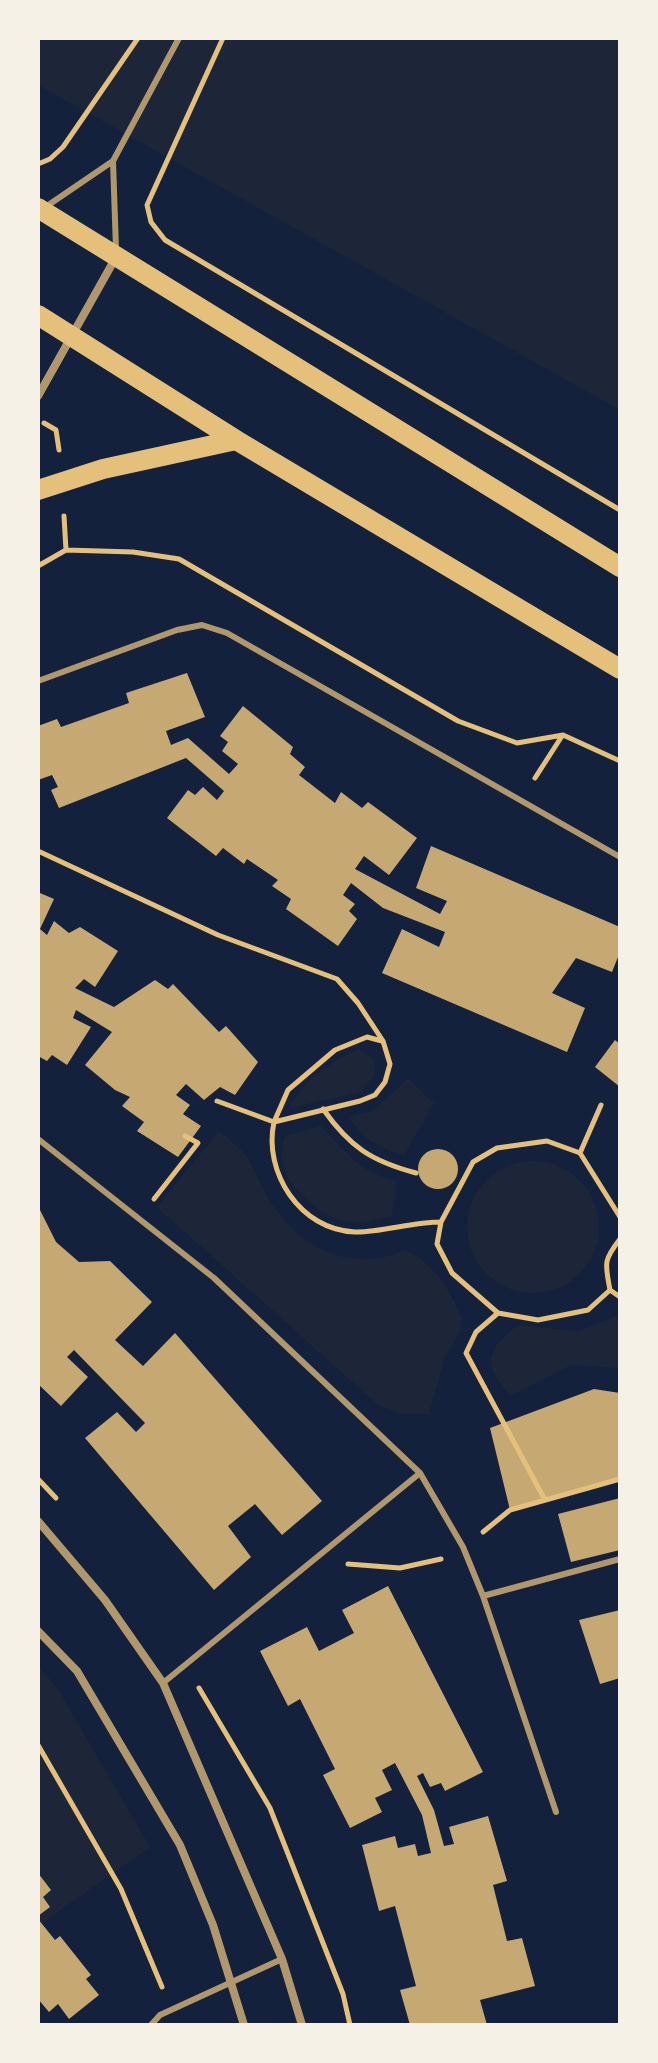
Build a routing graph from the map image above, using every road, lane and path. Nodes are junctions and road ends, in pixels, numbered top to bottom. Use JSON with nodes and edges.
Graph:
{"nodes":[{"id":1,"x":138,"y":38,"type":"edge"},
{"id":2,"x":179,"y":38,"type":"edge"},
{"id":3,"x":223,"y":38,"type":"edge"},
{"id":4,"x":113,"y":161,"type":"junction"},
{"id":5,"x":38,"y":164,"type":"edge"},
{"id":6,"x":39,"y":211,"type":"edge"},
{"id":7,"x":117,"y":256,"type":"junction"},
{"id":8,"x":38,"y":315,"type":"edge"},
{"id":9,"x":71,"y":337,"type":"junction"},
{"id":10,"x":38,"y":396,"type":"edge"},
{"id":11,"x":236,"y":440,"type":"junction"},
{"id":12,"x":38,"y":490,"type":"edge"},
{"id":13,"x":620,"y":510,"type":"edge"},
{"id":14,"x":38,"y":566,"type":"edge"},
{"id":15,"x":620,"y":567,"type":"edge"},
{"id":16,"x":620,"y":669,"type":"edge"},
{"id":17,"x":38,"y":681,"type":"edge"},
{"id":18,"x":563,"y":735,"type":"junction"},
{"id":19,"x":620,"y":761,"type":"edge"},
{"id":20,"x":538,"y":774,"type":"dead end"},
{"id":21,"x":38,"y":851,"type":"edge"},
{"id":22,"x":620,"y":857,"type":"edge"},
{"id":23,"x":383,"y":1041,"type":"junction"},
{"id":24,"x":217,"y":1101,"type":"dead end"},
{"id":25,"x":601,"y":1105,"type":"dead end"},
{"id":26,"x":323,"y":1109,"type":"junction"},
{"id":27,"x":274,"y":1122,"type":"junction"},
{"id":28,"x":185,"y":1136,"type":"dead end"},
{"id":29,"x":38,"y":1139,"type":"edge"},
{"id":30,"x":580,"y":1153,"type":"junction"},
{"id":31,"x":416,"y":1173,"type":"dead end"},
{"id":32,"x":620,"y":1217,"type":"edge"},
{"id":33,"x":139,"y":1219,"type":"junction"},
{"id":34,"x":441,"y":1222,"type":"junction"},
{"id":35,"x":620,"y":1239,"type":"edge"},
{"id":36,"x":610,"y":1290,"type":"junction"},
{"id":37,"x":620,"y":1297,"type":"edge"},
{"id":38,"x":498,"y":1313,"type":"junction"},
{"id":39,"x":420,"y":1473,"type":"junction"},
{"id":40,"x":620,"y":1479,"type":"edge"},
{"id":41,"x":38,"y":1521,"type":"edge"},
{"id":42,"x":620,"y":1559,"type":"edge"},
{"id":43,"x":483,"y":1596,"type":"junction"},
{"id":44,"x":38,"y":1631,"type":"edge"},
{"id":45,"x":186,"y":1665,"type":"junction"},
{"id":46,"x":163,"y":1683,"type":"junction"},
{"id":47,"x":38,"y":1745,"type":"edge"},
{"id":48,"x":556,"y":1812,"type":"dead end"},
{"id":49,"x":282,"y":1959,"type":"junction"},
{"id":50,"x":230,"y":1982,"type":"junction"},
{"id":51,"x":171,"y":2010,"type":"junction"},
{"id":52,"x":151,"y":2025,"type":"edge"},
{"id":53,"x":244,"y":2025,"type":"edge"},
{"id":54,"x":302,"y":2025,"type":"edge"},
{"id":55,"x":350,"y":2025,"type":"edge"}],
"edges":[{"from":1,"to":5,"type":"path"},
{"from":2,"to":4,"type":"lane"},
{"from":3,"to":13,"type":"path"},
{"from":4,"to":6,"type":"lane"},
{"from":4,"to":7,"type":"lane"},
{"from":6,"to":7,"type":"main road"},
{"from":7,"to":9,"type":"street"},
{"from":7,"to":15,"type":"main road"},
{"from":8,"to":9,"type":"main road"},
{"from":9,"to":10,"type":"street"},
{"from":9,"to":11,"type":"main road"},
{"from":11,"to":12,"type":"main road"},
{"from":11,"to":16,"type":"main road"},
{"from":14,"to":18,"type":"path"},
{"from":17,"to":22,"type":"lane"},
{"from":18,"to":19,"type":"path"},
{"from":18,"to":20,"type":"path"},
{"from":21,"to":23,"type":"path"},
{"from":23,"to":26,"type":"path"},
{"from":23,"to":27,"type":"path"},
{"from":24,"to":27,"type":"path"},
{"from":25,"to":30,"type":"path"},
{"from":26,"to":27,"type":"path"},
{"from":26,"to":31,"type":"path"},
{"from":27,"to":34,"type":"path"},
{"from":28,"to":33,"type":"path"},
{"from":29,"to":33,"type":"lane"},
{"from":30,"to":32,"type":"path"},
{"from":30,"to":34,"type":"path"},
{"from":33,"to":39,"type":"lane"},
{"from":34,"to":38,"type":"path"},
{"from":35,"to":36,"type":"path"},
{"from":36,"to":37,"type":"path"},
{"from":36,"to":38,"type":"path"},
{"from":38,"to":40,"type":"path"},
{"from":39,"to":43,"type":"lane"},
{"from":39,"to":45,"type":"lane"},
{"from":41,"to":46,"type":"street"},
{"from":42,"to":43,"type":"lane"},
{"from":43,"to":48,"type":"lane"},
{"from":44,"to":50,"type":"street"},
{"from":45,"to":46,"type":"lane"},
{"from":45,"to":55,"type":"path"},
{"from":46,"to":49,"type":"street"},
{"from":47,"to":51,"type":"path"},
{"from":49,"to":50,"type":"lane"},
{"from":49,"to":54,"type":"street"},
{"from":50,"to":51,"type":"lane"},
{"from":50,"to":53,"type":"street"},
{"from":51,"to":52,"type":"lane"}]}
